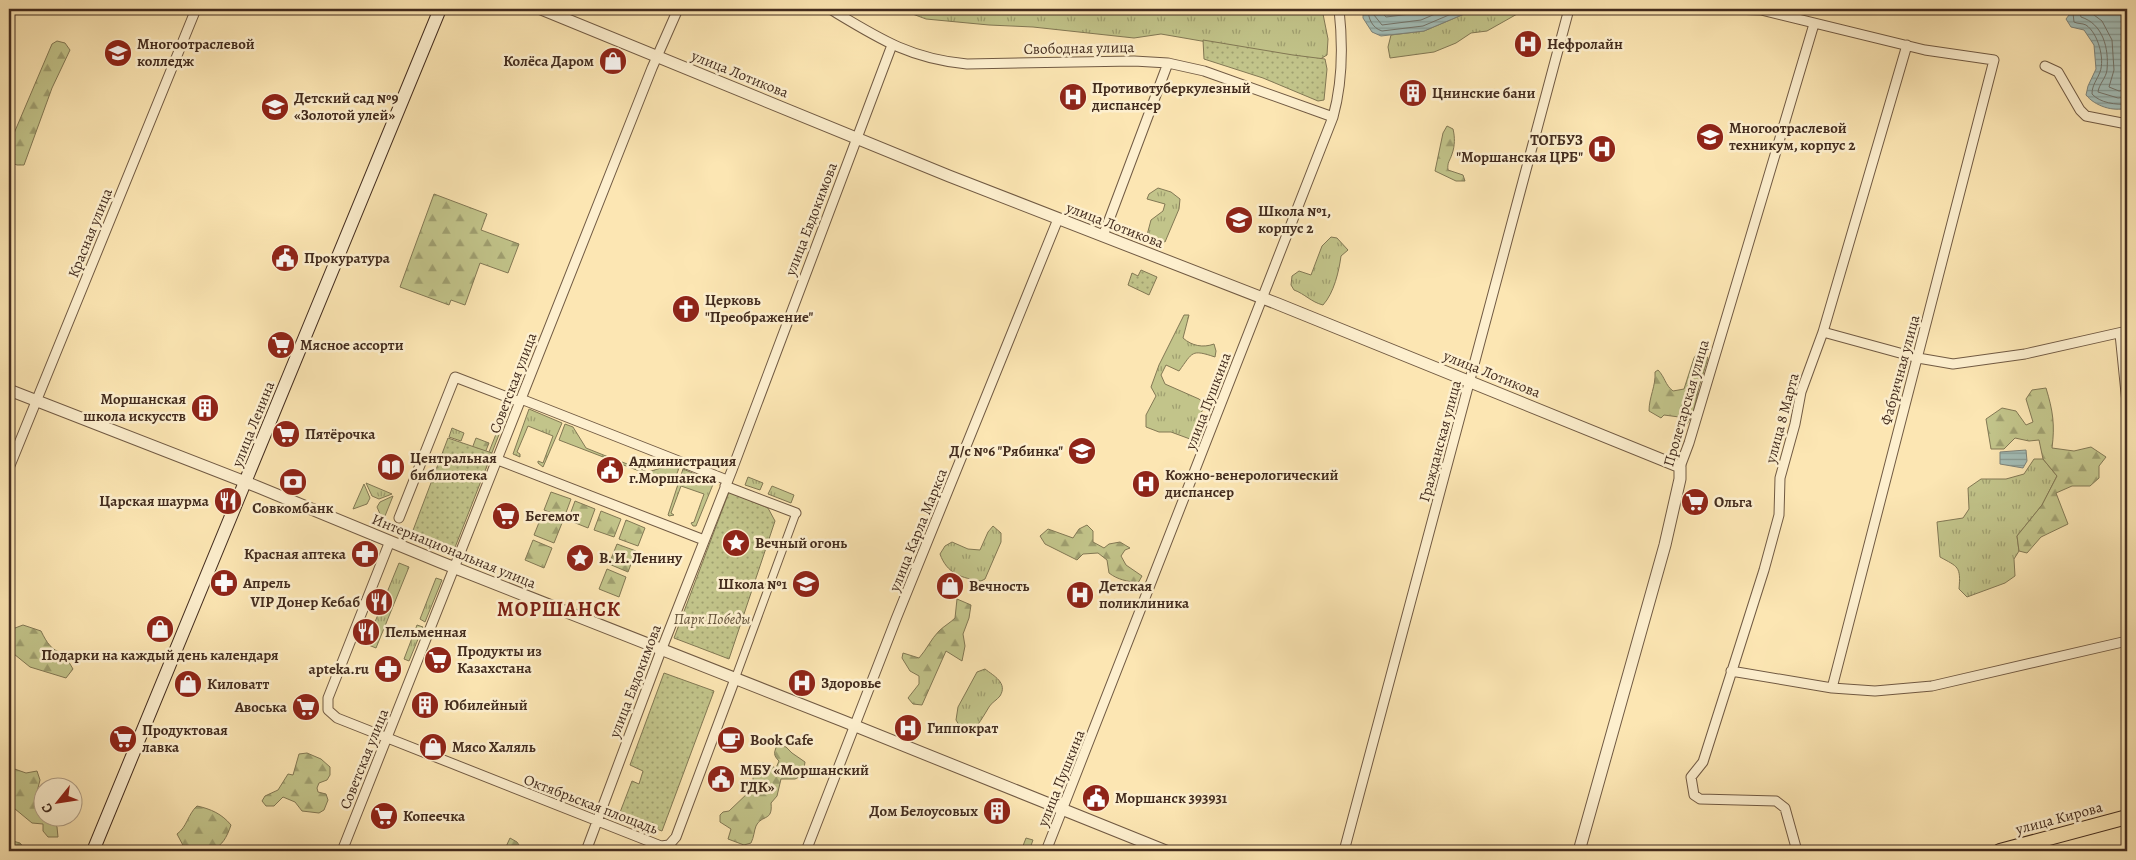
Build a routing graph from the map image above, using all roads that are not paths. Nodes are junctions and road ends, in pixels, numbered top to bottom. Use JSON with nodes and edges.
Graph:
{"nodes":[{"id":1,"x":196,"y":9,"type":"edge"},
{"id":2,"x":440,"y":9,"type":"edge"},
{"id":3,"x":541,"y":9,"type":"edge"},
{"id":4,"x":678,"y":9,"type":"edge"},
{"id":5,"x":830,"y":9,"type":"edge"},
{"id":6,"x":1339,"y":9,"type":"edge"},
{"id":7,"x":1569,"y":9,"type":"edge"},
{"id":8,"x":1731,"y":9,"type":"edge"},
{"id":9,"x":1814,"y":24,"type":"junction"},
{"id":10,"x":892,"y":45,"type":"junction"},
{"id":11,"x":1906,"y":45,"type":"junction"},
{"id":12,"x":657,"y":56,"type":"junction"},
{"id":13,"x":1168,"y":62,"type":"junction"},
{"id":14,"x":2045,"y":66,"type":"dead end"},
{"id":15,"x":1333,"y":117,"type":"junction"},
{"id":16,"x":2127,"y":124,"type":"edge"},
{"id":17,"x":856,"y":138,"type":"junction"},
{"id":18,"x":1058,"y":219,"type":"junction"},
{"id":19,"x":1103,"y":236,"type":"junction"},
{"id":20,"x":1263,"y":298,"type":"junction"},
{"id":21,"x":1823,"y":332,"type":"junction"},
{"id":22,"x":2124,"y":332,"type":"edge"},
{"id":23,"x":1918,"y":358,"type":"junction"},
{"id":24,"x":1469,"y":381,"type":"junction"},
{"id":25,"x":9,"y":390,"type":"edge"},
{"id":26,"x":36,"y":401,"type":"junction"},
{"id":27,"x":520,"y":401,"type":"junction"},
{"id":28,"x":2127,"y":403,"type":"edge"},
{"id":29,"x":498,"y":460,"type":"junction"},
{"id":30,"x":1680,"y":467,"type":"junction"},
{"id":31,"x":9,"y":468,"type":"edge"},
{"id":32,"x":246,"y":483,"type":"junction"},
{"id":33,"x":726,"y":483,"type":"junction"},
{"id":34,"x":796,"y":513,"type":"joint"},
{"id":35,"x":399,"y":518,"type":"dead end"},
{"id":36,"x":704,"y":540,"type":"junction"},
{"id":37,"x":390,"y":541,"type":"junction"},
{"id":38,"x":455,"y":568,"type":"junction"},
{"id":39,"x":2127,"y":641,"type":"edge"},
{"id":40,"x":661,"y":650,"type":"junction"},
{"id":41,"x":1732,"y":672,"type":"junction"},
{"id":42,"x":735,"y":678,"type":"junction"},
{"id":43,"x":1832,"y":688,"type":"junction"},
{"id":44,"x":856,"y":726,"type":"junction"},
{"id":45,"x":388,"y":738,"type":"junction"},
{"id":46,"x":1062,"y":810,"type":"junction"},
{"id":47,"x":2127,"y":817,"type":"edge"},
{"id":48,"x":597,"y":821,"type":"junction"},
{"id":49,"x":93,"y":851,"type":"edge"},
{"id":50,"x":342,"y":851,"type":"edge"},
{"id":51,"x":586,"y":851,"type":"edge"},
{"id":52,"x":806,"y":851,"type":"edge"},
{"id":53,"x":1046,"y":851,"type":"edge"},
{"id":54,"x":1166,"y":851,"type":"edge"},
{"id":55,"x":1344,"y":851,"type":"edge"},
{"id":56,"x":1579,"y":851,"type":"edge"},
{"id":57,"x":1797,"y":851,"type":"edge"},
{"id":58,"x":2000,"y":851,"type":"edge"}],
"edges":[{"from":1,"to":26,"type":"street","name":"Красная улица"},
{"from":2,"to":32,"type":"main road","name":"улица Ленина"},
{"from":3,"to":12,"type":"street","name":"улица Лотикова"},
{"from":4,"to":12,"type":"street","name":"Советская улица"},
{"from":5,"to":10,"type":"street","name":"Свободная улица"},
{"from":6,"to":15,"type":"street","name":"улица Пушкина"},
{"from":7,"to":24,"type":"street","name":"Гражданская улица"},
{"from":8,"to":9,"type":"street"},
{"from":9,"to":11,"type":"street"},
{"from":9,"to":30,"type":"street","name":"Пролетарская улица"},
{"from":10,"to":13,"type":"street","name":"Свободная улица"},
{"from":10,"to":17,"type":"street","name":"улица Евдокимова"},
{"from":11,"to":21,"type":"street","name":"улица 8 Марта"},
{"from":11,"to":23,"type":"street","name":"Фабричная улица"},
{"from":12,"to":17,"type":"street","name":"улица Лотикова"},
{"from":12,"to":27,"type":"street","name":"Советская улица"},
{"from":13,"to":15,"type":"street","name":"Свободная улица"},
{"from":13,"to":19,"type":"street"},
{"from":14,"to":16,"type":"street"},
{"from":15,"to":20,"type":"street","name":"улица Пушкина"},
{"from":17,"to":18,"type":"street","name":"улица Лотикова"},
{"from":17,"to":33,"type":"street","name":"улица Евдокимова"},
{"from":18,"to":19,"type":"street","name":"улица Лотикова"},
{"from":18,"to":44,"type":"street","name":"улица Карла Маркса"},
{"from":19,"to":20,"type":"street","name":"улица Лотикова"},
{"from":20,"to":24,"type":"street","name":"улица Лотикова"},
{"from":20,"to":46,"type":"street","name":"улица Пушкина"},
{"from":21,"to":23,"type":"street"},
{"from":21,"to":41,"type":"street","name":"улица 8 Марта"},
{"from":22,"to":23,"type":"street"},
{"from":22,"to":28,"type":"street"},
{"from":23,"to":43,"type":"street","name":"Фабричная улица"},
{"from":24,"to":30,"type":"street","name":"улица Лотикова"},
{"from":24,"to":55,"type":"street","name":"Гражданская улица"},
{"from":25,"to":26,"type":"street","name":"Интернациональная улица"},
{"from":26,"to":31,"type":"street","name":"Красная улица"},
{"from":26,"to":32,"type":"street","name":"Интернациональная улица"},
{"from":27,"to":29,"type":"street","name":"Советская улица"},
{"from":27,"to":33,"type":"street","name":"Октябрьская площадь"},
{"from":27,"to":35,"type":"street","name":"Октябрьская площадь"},
{"from":29,"to":36,"type":"street"},
{"from":29,"to":38,"type":"street","name":"Советская улица"},
{"from":30,"to":56,"type":"street","name":"Пролетарская улица"},
{"from":32,"to":37,"type":"street","name":"Интернациональная улица"},
{"from":32,"to":49,"type":"main road","name":"улица Ленина"},
{"from":33,"to":34,"type":"street","name":"Октябрьская площадь"},
{"from":33,"to":36,"type":"street","name":"улица Евдокимова"},
{"from":34,"to":42,"type":"street","name":"Октябрьская площадь"},
{"from":36,"to":40,"type":"street","name":"улица Евдокимова"},
{"from":37,"to":38,"type":"street","name":"Интернациональная улица"},
{"from":37,"to":45,"type":"street","name":"Октябрьская площадь"},
{"from":38,"to":40,"type":"street","name":"Интернациональная улица"},
{"from":38,"to":45,"type":"street","name":"Советская улица"},
{"from":39,"to":43,"type":"street"},
{"from":40,"to":42,"type":"street","name":"Интернациональная улица"},
{"from":40,"to":48,"type":"street","name":"улица Евдокимова"},
{"from":41,"to":43,"type":"street"},
{"from":41,"to":57,"type":"street","name":"улица 8 Марта"},
{"from":42,"to":44,"type":"street","name":"Интернациональная улица"},
{"from":42,"to":48,"type":"street","name":"Октябрьская площадь"},
{"from":44,"to":46,"type":"street","name":"Интернациональная улица"},
{"from":44,"to":52,"type":"street","name":"улица Карла Маркса"},
{"from":45,"to":48,"type":"street","name":"Октябрьская площадь"},
{"from":45,"to":50,"type":"street","name":"Советская улица"},
{"from":46,"to":53,"type":"street","name":"улица Пушкина"},
{"from":46,"to":54,"type":"street","name":"Интернациональная улица"},
{"from":47,"to":58,"type":"main road","name":"улица Кирова"},
{"from":48,"to":51,"type":"street","name":"улица Евдокимова"}]}
